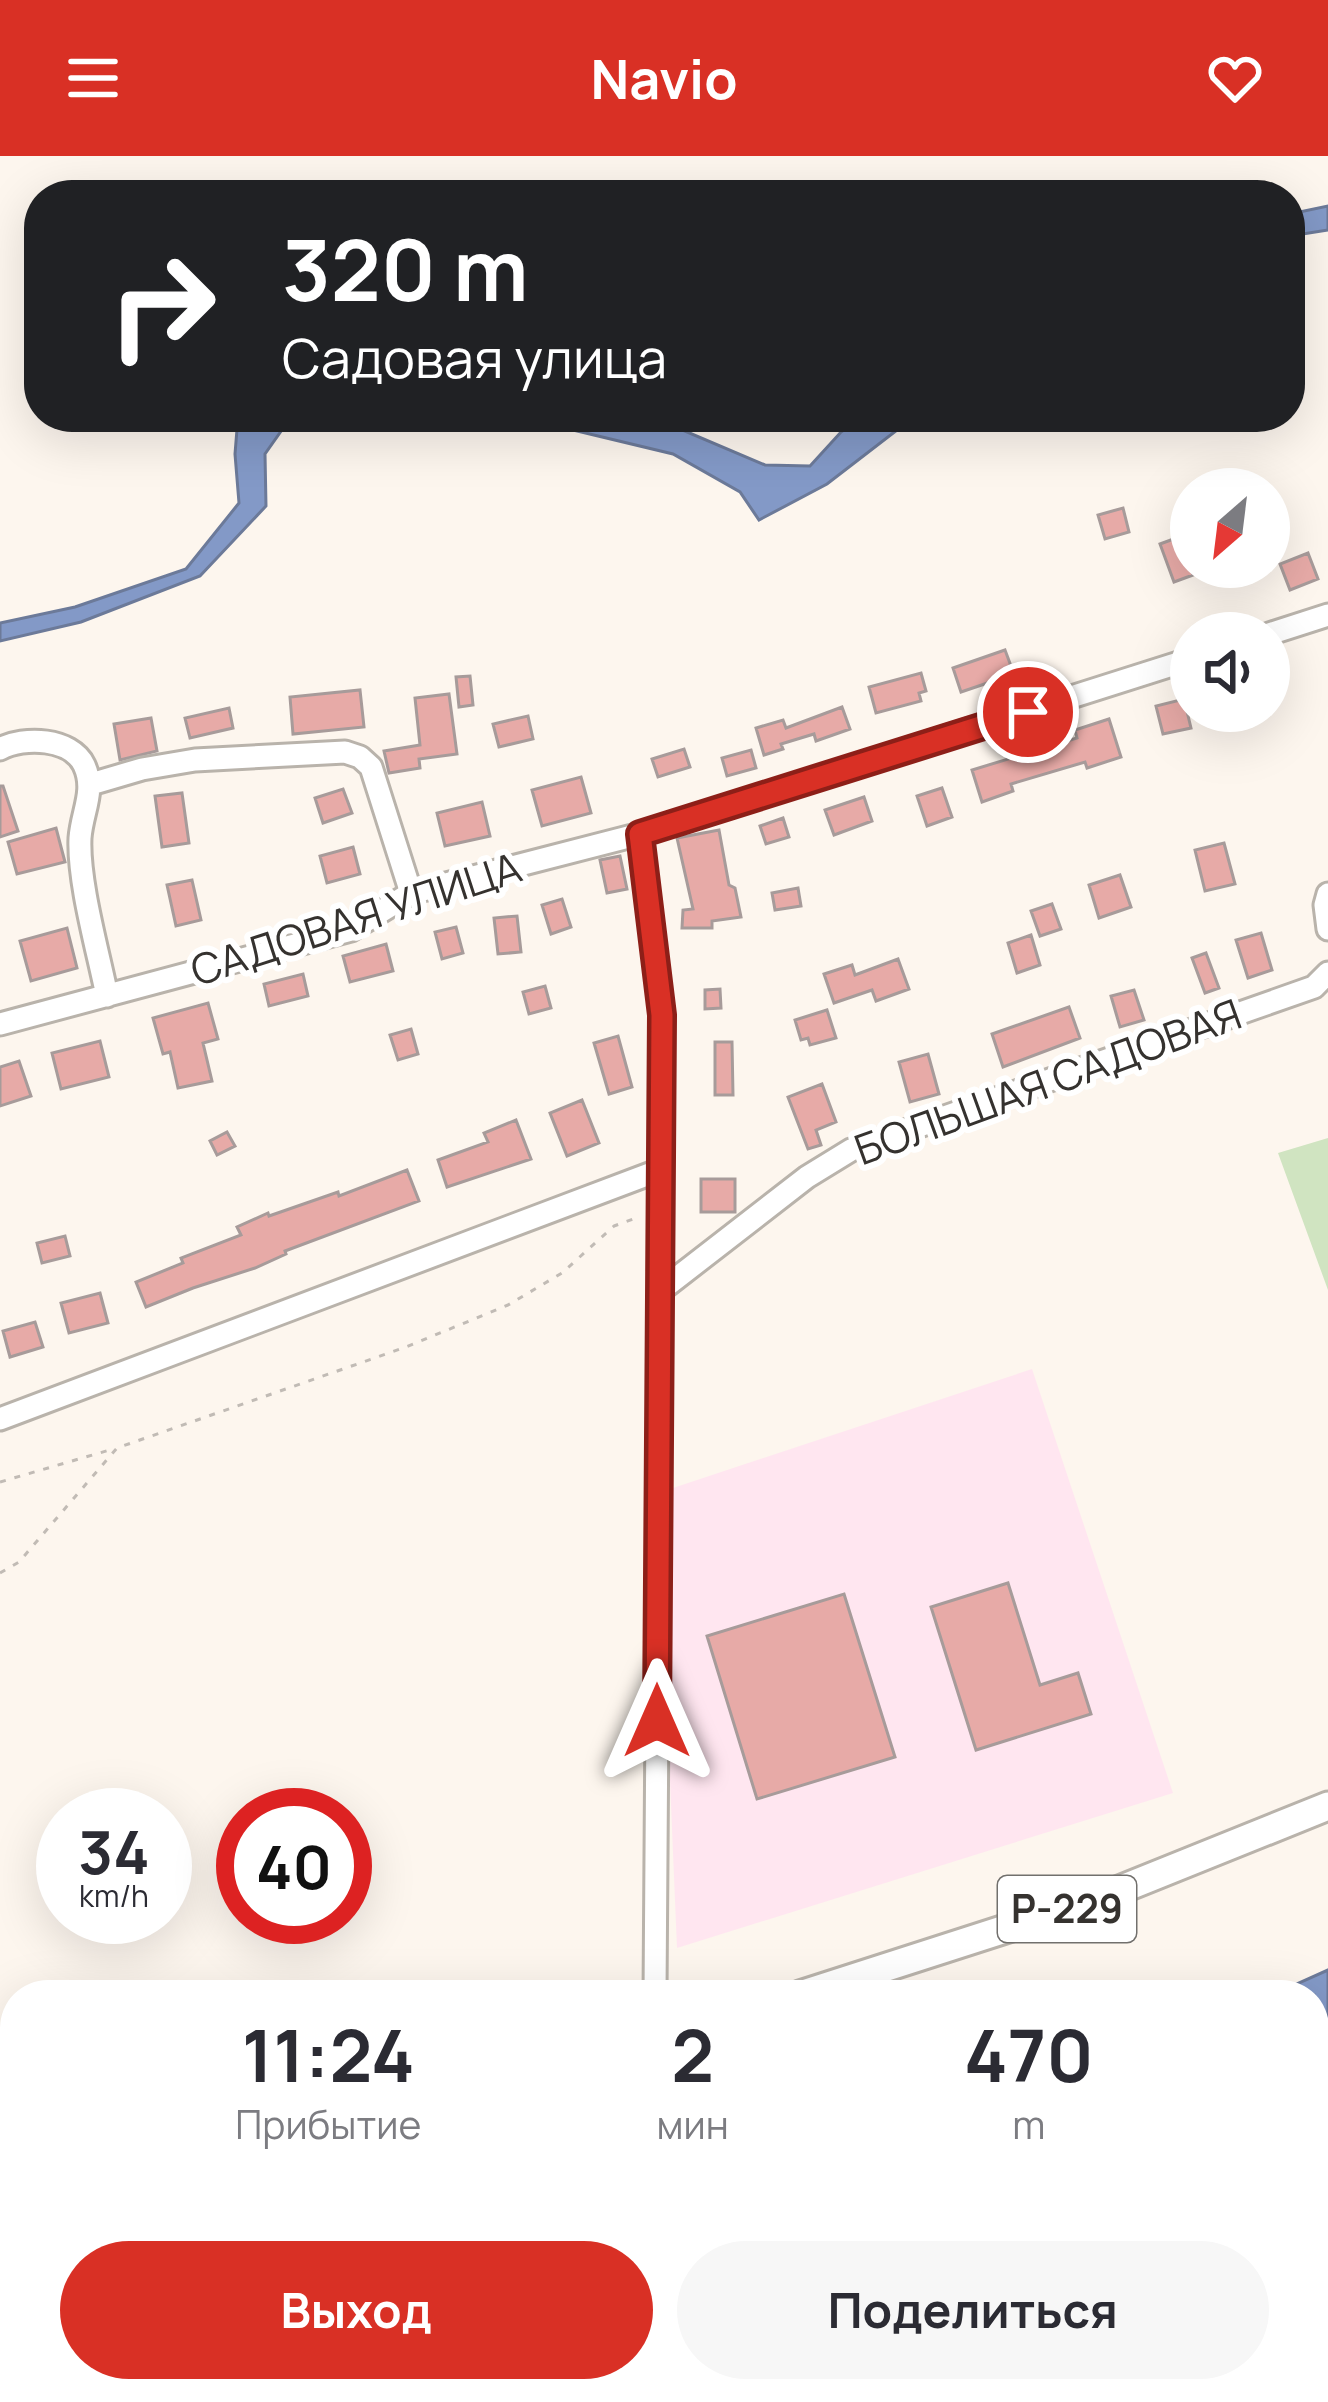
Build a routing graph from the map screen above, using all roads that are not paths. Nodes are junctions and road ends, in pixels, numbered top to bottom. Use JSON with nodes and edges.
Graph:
{"nodes":[{"id":1,"x":1328,"y":615,"type":"edge"},
{"id":2,"x":1290,"y":627,"type":"edge"},
{"id":3,"x":1170,"y":666,"type":"edge"},
{"id":4,"x":0,"y":749,"type":"edge"},
{"id":5,"x":91,"y":784,"type":"junction"},
{"id":6,"x":640,"y":834,"type":"junction"},
{"id":7,"x":411,"y":893,"type":"junction"},
{"id":8,"x":1328,"y":894,"type":"edge"},
{"id":9,"x":1328,"y":929,"type":"edge"},
{"id":10,"x":1328,"y":973,"type":"edge"},
{"id":11,"x":107,"y":996,"type":"junction"},
{"id":12,"x":0,"y":1024,"type":"edge"},
{"id":13,"x":660,"y":1170,"type":"junction"},
{"id":14,"x":660,"y":1291,"type":"junction"},
{"id":15,"x":0,"y":1419,"type":"edge"},
{"id":16,"x":1328,"y":1807,"type":"edge"},
{"id":17,"x":656,"y":1980,"type":"edge"},
{"id":18,"x":847,"y":1980,"type":"edge"}],
"edges":[{"from":1,"to":2,"type":"street"},
{"from":3,"to":6,"type":"street","name":"САДОВАЯ УЛИЦА"},
{"from":4,"to":5,"type":"street"},
{"from":5,"to":7,"type":"street"},
{"from":5,"to":11,"type":"street"},
{"from":6,"to":7,"type":"street","name":"САДОВАЯ УЛИЦА"},
{"from":6,"to":13,"type":"street"},
{"from":7,"to":11,"type":"street","name":"САДОВАЯ УЛИЦА"},
{"from":8,"to":9,"type":"street"},
{"from":10,"to":14,"type":"street","name":"БОЛЬШАЯ САДОВАЯ"},
{"from":11,"to":12,"type":"street","name":"САДОВАЯ УЛИЦА"},
{"from":13,"to":14,"type":"street"},
{"from":13,"to":15,"type":"street"},
{"from":14,"to":17,"type":"street"},
{"from":16,"to":18,"type":"main road","number":"Р-229"}]}
